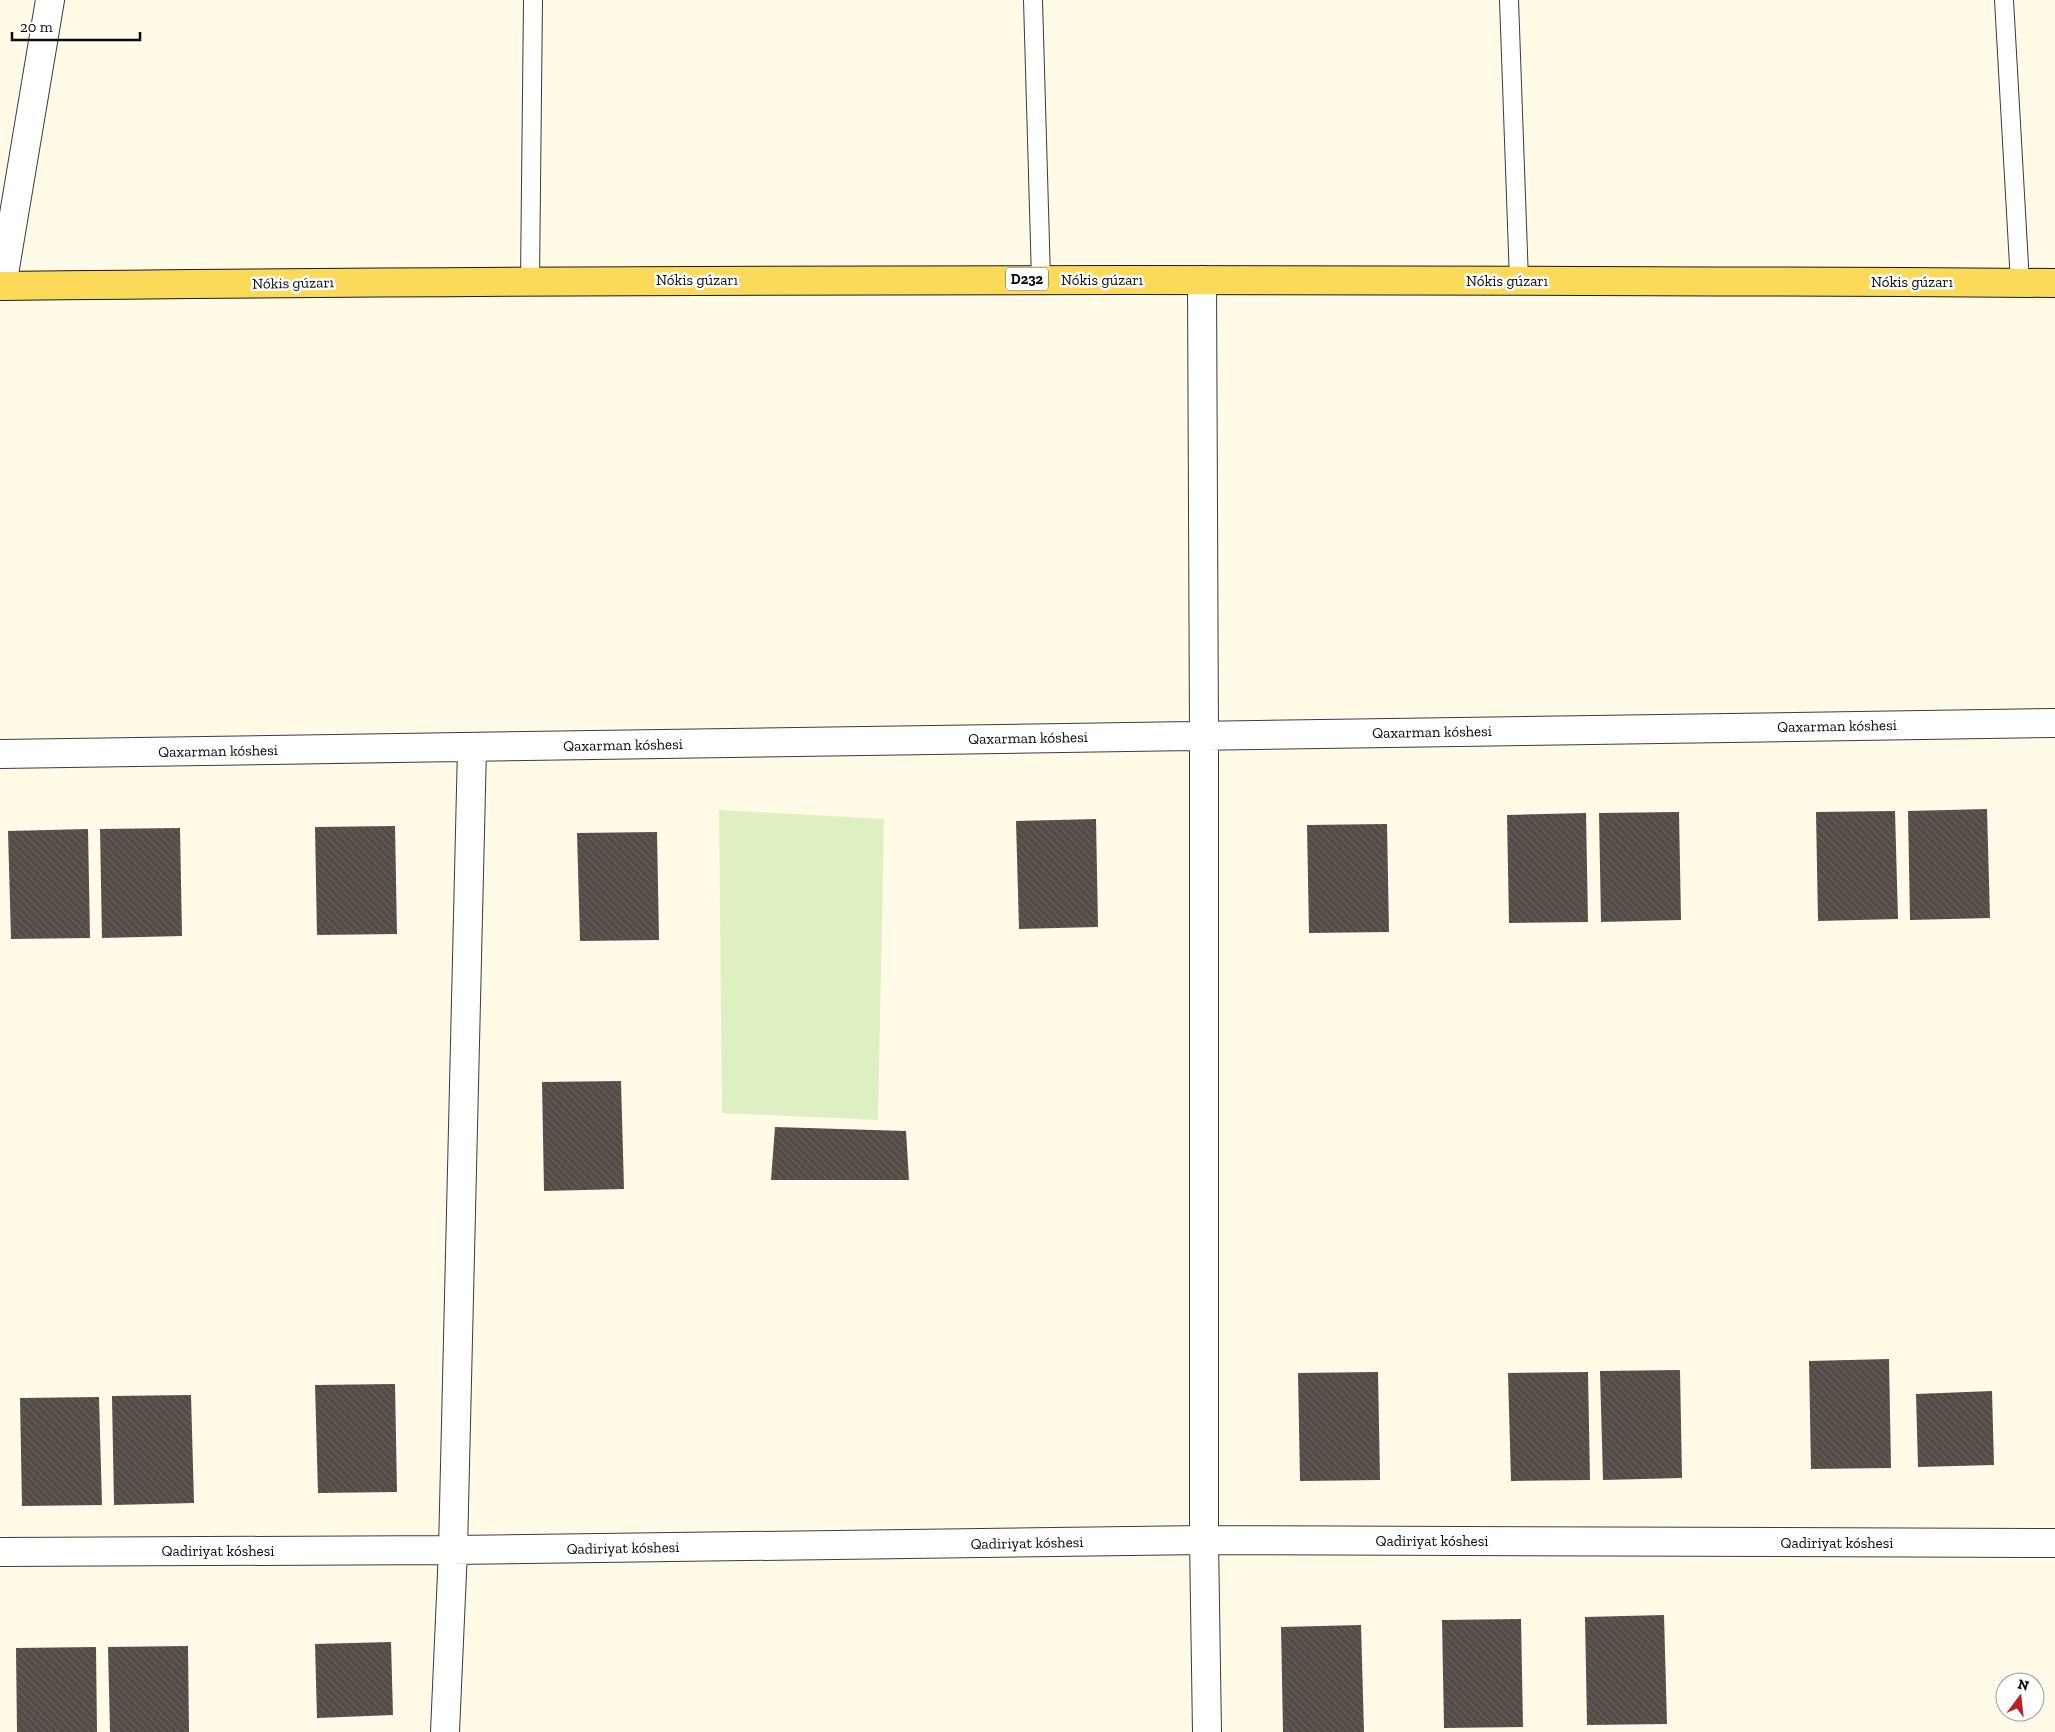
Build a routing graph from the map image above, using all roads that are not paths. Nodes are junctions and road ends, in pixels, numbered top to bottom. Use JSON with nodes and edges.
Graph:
{"nodes":[{"id":1,"x":50,"y":0,"type":"edge"},
{"id":2,"x":533,"y":0,"type":"edge"},
{"id":3,"x":1033,"y":0,"type":"edge"},
{"id":4,"x":1509,"y":0,"type":"edge"},
{"id":5,"x":2004,"y":0,"type":"edge"},
{"id":6,"x":1042,"y":279,"type":"junction"},
{"id":7,"x":530,"y":280,"type":"junction"},
{"id":8,"x":1202,"y":280,"type":"junction"},
{"id":9,"x":1519,"y":281,"type":"junction"},
{"id":10,"x":2020,"y":282,"type":"junction"},
{"id":11,"x":2055,"y":283,"type":"edge"},
{"id":12,"x":1,"y":286,"type":"edge"},
{"id":13,"x":2055,"y":722,"type":"edge"},
{"id":14,"x":1204,"y":736,"type":"junction"},
{"id":15,"x":472,"y":747,"type":"junction"},
{"id":16,"x":0,"y":754,"type":"edge"},
{"id":17,"x":1204,"y":1540,"type":"junction"},
{"id":18,"x":2055,"y":1543,"type":"edge"},
{"id":19,"x":453,"y":1550,"type":"junction"},
{"id":20,"x":0,"y":1552,"type":"edge"},
{"id":21,"x":445,"y":1732,"type":"edge"},
{"id":22,"x":1207,"y":1732,"type":"edge"}],
"edges":[{"from":1,"to":12,"type":"street"},
{"from":2,"to":7,"type":"lane"},
{"from":3,"to":6,"type":"lane"},
{"from":4,"to":9,"type":"lane"},
{"from":5,"to":10,"type":"lane"},
{"from":6,"to":7,"type":"main road","name":"Nókis gúzarı","number":"D232"},
{"from":6,"to":8,"type":"main road","name":"Nókis gúzarı","number":"D232"},
{"from":7,"to":12,"type":"main road","name":"Nókis gúzarı","number":"D232"},
{"from":8,"to":9,"type":"main road","name":"Nókis gúzarı","number":"D232"},
{"from":8,"to":14,"type":"street"},
{"from":9,"to":10,"type":"main road","name":"Nókis gúzarı","number":"D232"},
{"from":10,"to":11,"type":"main road","name":"Nókis gúzarı","number":"D232"},
{"from":13,"to":14,"type":"street","name":"Qaxarman kóshesi"},
{"from":14,"to":15,"type":"street","name":"Qaxarman kóshesi"},
{"from":14,"to":17,"type":"street"},
{"from":15,"to":16,"type":"street","name":"Qaxarman kóshesi"},
{"from":15,"to":19,"type":"street"},
{"from":17,"to":18,"type":"street","name":"Qadiriyat kóshesi"},
{"from":17,"to":19,"type":"street","name":"Qadiriyat kóshesi"},
{"from":17,"to":22,"type":"street"},
{"from":19,"to":20,"type":"street","name":"Qadiriyat kóshesi"},
{"from":19,"to":21,"type":"street"}]}
